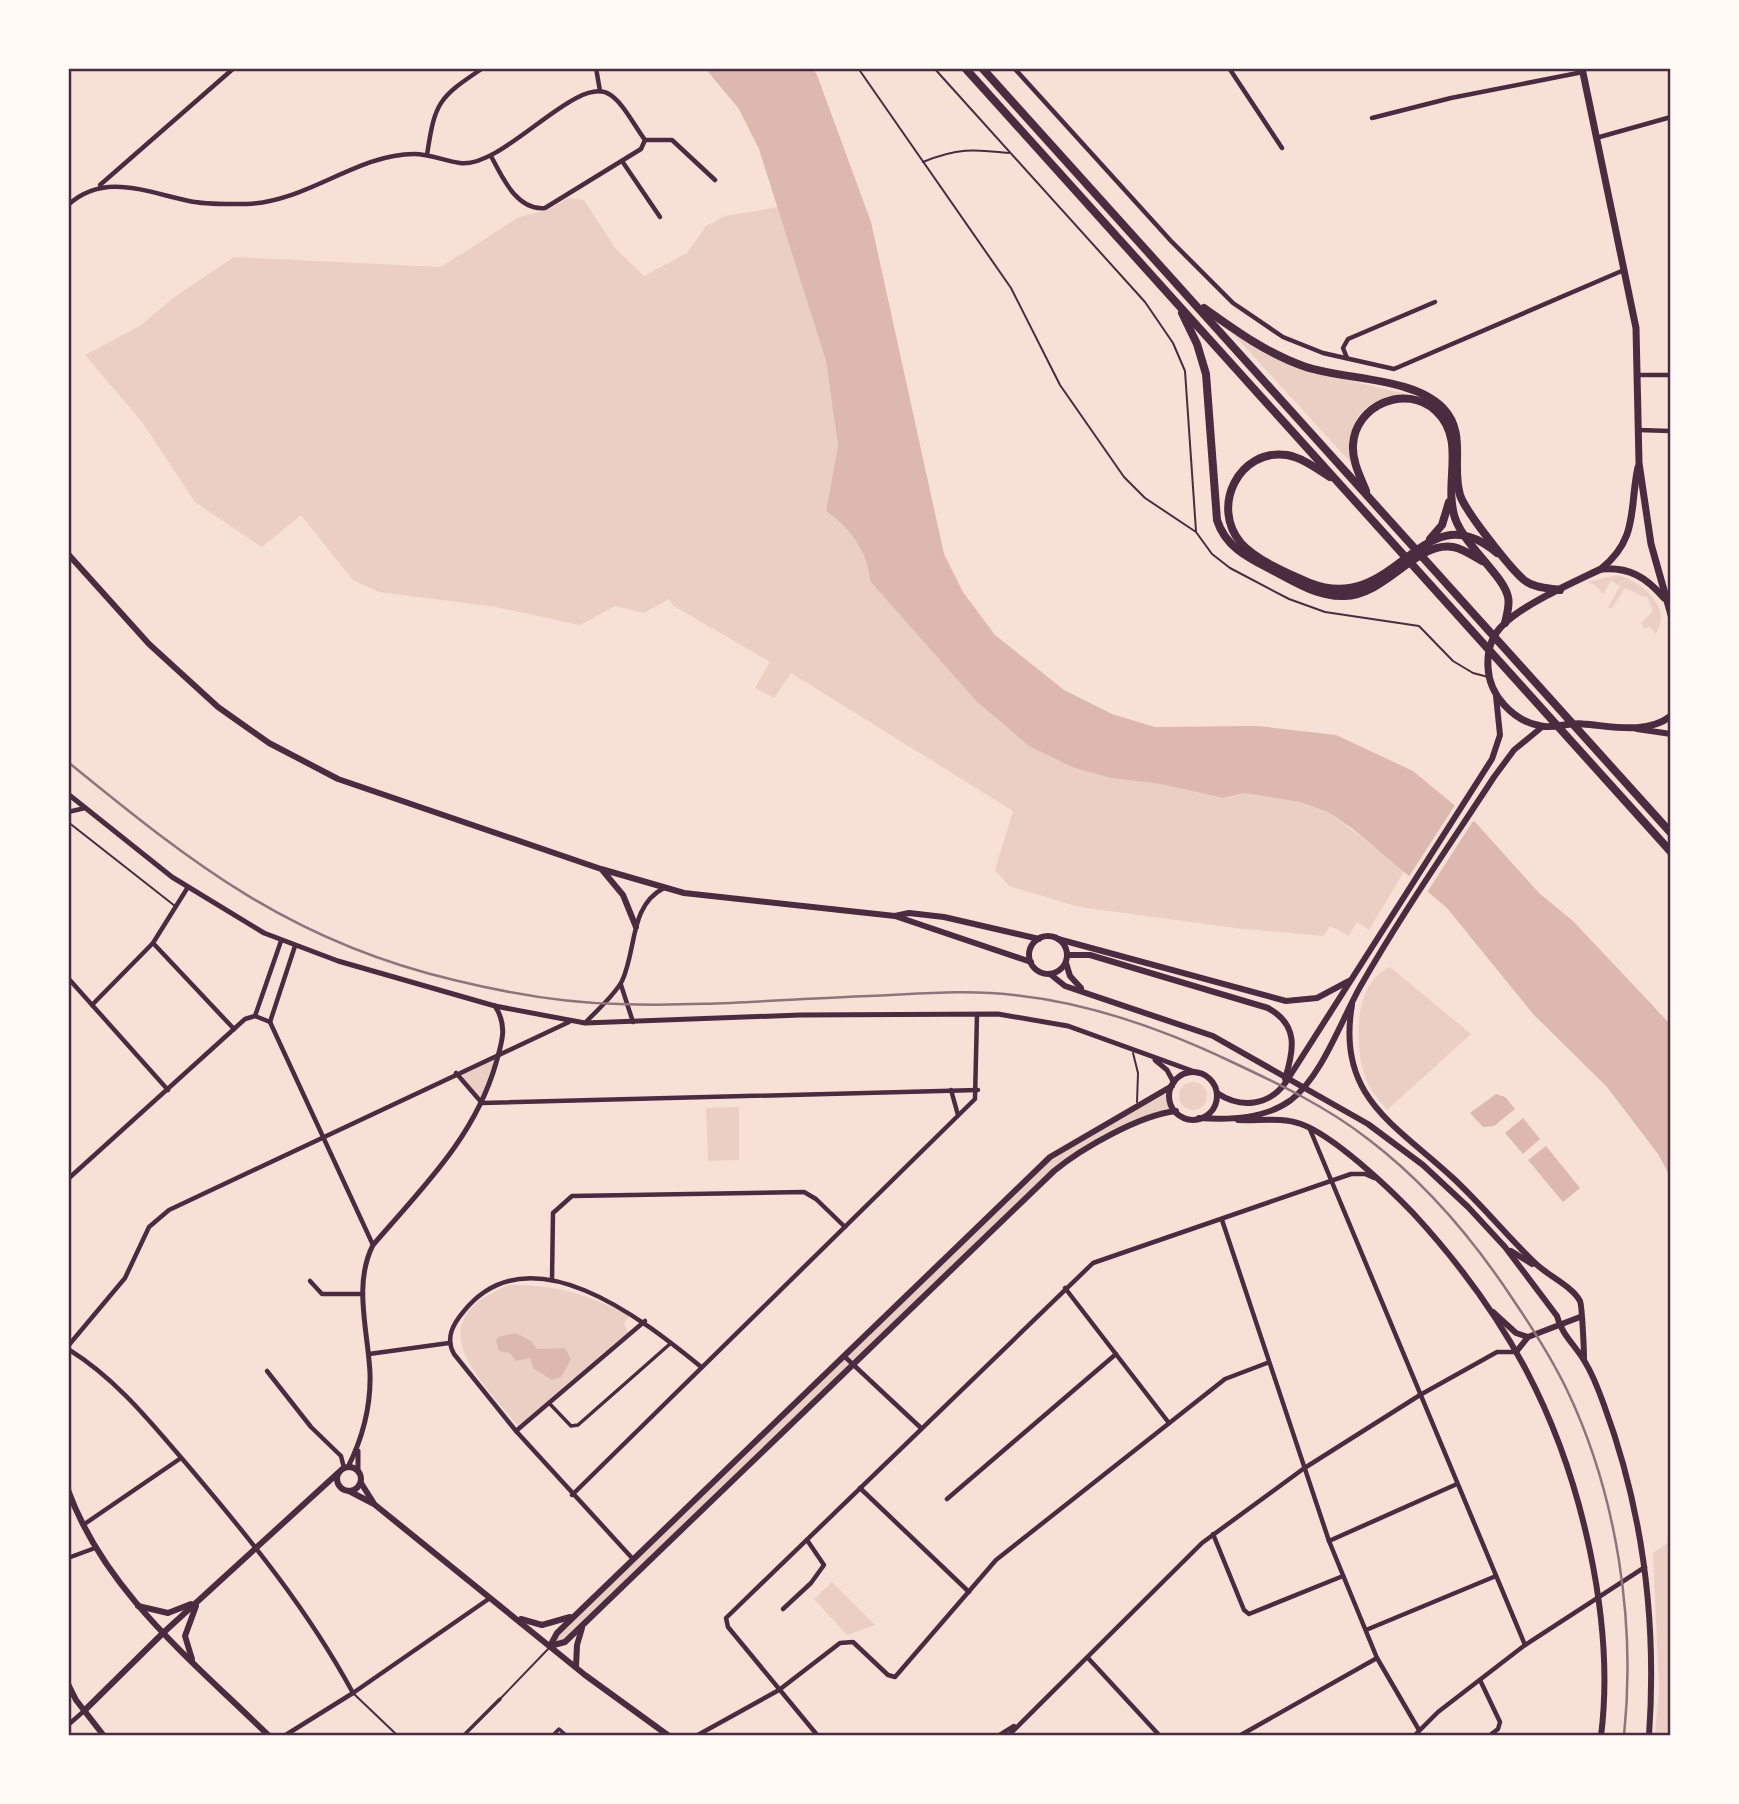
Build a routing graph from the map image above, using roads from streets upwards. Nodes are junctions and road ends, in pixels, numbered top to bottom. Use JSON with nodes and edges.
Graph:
{"nodes":[{"id":1,"x":234,"y":68,"type":"edge"},
{"id":2,"x":483,"y":68,"type":"edge"},
{"id":3,"x":596,"y":68,"type":"edge"},
{"id":4,"x":965,"y":68,"type":"edge"},
{"id":5,"x":982,"y":68,"type":"edge"},
{"id":6,"x":1014,"y":68,"type":"edge"},
{"id":7,"x":1229,"y":68,"type":"edge"},
{"id":8,"x":1582,"y":70,"type":"edge"},
{"id":9,"x":600,"y":91,"type":"junction"},
{"id":10,"x":1671,"y":117,"type":"edge"},
{"id":11,"x":1373,"y":118,"type":"dead end"},
{"id":12,"x":1596,"y":138,"type":"junction"},
{"id":13,"x":645,"y":140,"type":"junction"},
{"id":14,"x":1282,"y":148,"type":"dead end"},
{"id":15,"x":428,"y":155,"type":"junction"},
{"id":16,"x":491,"y":156,"type":"junction"},
{"id":17,"x":622,"y":161,"type":"junction"},
{"id":18,"x":715,"y":180,"type":"dead end"},
{"id":19,"x":98,"y":186,"type":"junction"},
{"id":20,"x":68,"y":205,"type":"edge"},
{"id":21,"x":660,"y":217,"type":"dead end"},
{"id":22,"x":1624,"y":270,"type":"junction"},
{"id":23,"x":1190,"y":299,"type":"junction"},
{"id":24,"x":1435,"y":302,"type":"dead end"},
{"id":25,"x":1178,"y":304,"type":"junction"},
{"id":26,"x":1347,"y":359,"type":"junction"},
{"id":27,"x":1638,"y":375,"type":"junction"},
{"id":28,"x":1671,"y":376,"type":"edge"},
{"id":29,"x":1638,"y":430,"type":"junction"},
{"id":30,"x":1671,"y":431,"type":"edge"},
{"id":31,"x":1639,"y":463,"type":"junction"},
{"id":32,"x":1338,"y":482,"type":"junction"},
{"id":33,"x":1451,"y":492,"type":"junction"},
{"id":34,"x":1369,"y":497,"type":"junction"},
{"id":35,"x":1463,"y":534,"type":"junction"},
{"id":36,"x":1429,"y":541,"type":"junction"},
{"id":37,"x":68,"y":554,"type":"edge"},
{"id":38,"x":1482,"y":561,"type":"junction"},
{"id":39,"x":1507,"y":562,"type":"junction"},
{"id":40,"x":1601,"y":569,"type":"junction"},
{"id":41,"x":1560,"y":590,"type":"junction"},
{"id":42,"x":1665,"y":599,"type":"junction"},
{"id":43,"x":1671,"y":615,"type":"edge"},
{"id":44,"x":1505,"y":622,"type":"junction"},
{"id":45,"x":1496,"y":696,"type":"junction"},
{"id":46,"x":1671,"y":716,"type":"edge"},
{"id":47,"x":1542,"y":727,"type":"junction"},
{"id":48,"x":1635,"y":728,"type":"junction"},
{"id":49,"x":1671,"y":734,"type":"edge"},
{"id":50,"x":68,"y":794,"type":"edge"},
{"id":51,"x":85,"y":808,"type":"junction"},
{"id":52,"x":68,"y":812,"type":"edge"},
{"id":53,"x":1671,"y":832,"type":"edge"},
{"id":54,"x":1671,"y":852,"type":"edge"},
{"id":55,"x":601,"y":869,"type":"junction"},
{"id":56,"x":188,"y":887,"type":"junction"},
{"id":57,"x":664,"y":888,"type":"junction"},
{"id":58,"x":895,"y":916,"type":"junction"},
{"id":59,"x":636,"y":927,"type":"junction"},
{"id":60,"x":1039,"y":939,"type":"junction"},
{"id":61,"x":1058,"y":939,"type":"junction"},
{"id":62,"x":281,"y":941,"type":"junction"},
{"id":63,"x":153,"y":943,"type":"junction"},
{"id":64,"x":295,"y":946,"type":"junction"},
{"id":65,"x":1067,"y":959,"type":"junction"},
{"id":66,"x":1031,"y":962,"type":"junction"},
{"id":67,"x":1050,"y":974,"type":"junction"},
{"id":68,"x":68,"y":978,"type":"edge"},
{"id":69,"x":1350,"y":980,"type":"junction"},
{"id":70,"x":621,"y":984,"type":"junction"},
{"id":71,"x":1083,"y":989,"type":"junction"},
{"id":72,"x":1353,"y":1000,"type":"junction"},
{"id":73,"x":92,"y":1005,"type":"junction"},
{"id":74,"x":495,"y":1006,"type":"junction"},
{"id":75,"x":978,"y":1014,"type":"junction"},
{"id":76,"x":255,"y":1016,"type":"junction"},
{"id":77,"x":270,"y":1021,"type":"junction"},
{"id":78,"x":569,"y":1022,"type":"junction"},
{"id":79,"x":633,"y":1022,"type":"junction"},
{"id":80,"x":585,"y":1023,"type":"junction"},
{"id":81,"x":234,"y":1029,"type":"junction"},
{"id":82,"x":498,"y":1054,"type":"junction"},
{"id":83,"x":1146,"y":1055,"type":"junction"},
{"id":84,"x":456,"y":1073,"type":"junction"},
{"id":85,"x":1198,"y":1073,"type":"junction"},
{"id":86,"x":1173,"y":1084,"type":"junction"},
{"id":87,"x":1283,"y":1087,"type":"junction"},
{"id":88,"x":168,"y":1090,"type":"junction"},
{"id":89,"x":951,"y":1090,"type":"junction"},
{"id":90,"x":978,"y":1090,"type":"junction"},
{"id":91,"x":1217,"y":1093,"type":"junction"},
{"id":92,"x":482,"y":1103,"type":"junction"},
{"id":93,"x":1176,"y":1111,"type":"junction"},
{"id":94,"x":958,"y":1115,"type":"junction"},
{"id":95,"x":1199,"y":1118,"type":"junction"},
{"id":96,"x":1233,"y":1119,"type":"junction"},
{"id":97,"x":1309,"y":1127,"type":"junction"},
{"id":98,"x":324,"y":1135,"type":"junction"},
{"id":99,"x":68,"y":1179,"type":"edge"},
{"id":100,"x":1332,"y":1182,"type":"junction"},
{"id":101,"x":1383,"y":1183,"type":"junction"},
{"id":102,"x":1222,"y":1219,"type":"junction"},
{"id":103,"x":845,"y":1227,"type":"junction"},
{"id":104,"x":373,"y":1245,"type":"junction"},
{"id":105,"x":1505,"y":1247,"type":"junction"},
{"id":106,"x":1540,"y":1268,"type":"junction"},
{"id":107,"x":552,"y":1280,"type":"junction"},
{"id":108,"x":310,"y":1281,"type":"dead end"},
{"id":109,"x":1065,"y":1288,"type":"junction"},
{"id":110,"x":363,"y":1294,"type":"junction"},
{"id":111,"x":1491,"y":1311,"type":"junction"},
{"id":112,"x":1580,"y":1317,"type":"junction"},
{"id":113,"x":645,"y":1321,"type":"junction"},
{"id":114,"x":1559,"y":1324,"type":"junction"},
{"id":115,"x":1528,"y":1337,"type":"junction"},
{"id":116,"x":449,"y":1343,"type":"junction"},
{"id":117,"x":671,"y":1343,"type":"junction"},
{"id":118,"x":69,"y":1351,"type":"edge"},
{"id":119,"x":1516,"y":1352,"type":"junction"},
{"id":120,"x":369,"y":1354,"type":"junction"},
{"id":121,"x":1116,"y":1354,"type":"junction"},
{"id":122,"x":844,"y":1356,"type":"junction"},
{"id":123,"x":1584,"y":1361,"type":"junction"},
{"id":124,"x":1267,"y":1363,"type":"junction"},
{"id":125,"x":700,"y":1366,"type":"junction"},
{"id":126,"x":853,"y":1366,"type":"junction"},
{"id":127,"x":267,"y":1371,"type":"dead end"},
{"id":128,"x":1420,"y":1395,"type":"junction"},
{"id":129,"x":549,"y":1403,"type":"junction"},
{"id":130,"x":1169,"y":1423,"type":"junction"},
{"id":131,"x":921,"y":1428,"type":"junction"},
{"id":132,"x":516,"y":1431,"type":"junction"},
{"id":133,"x":358,"y":1448,"type":"junction"},
{"id":134,"x":181,"y":1458,"type":"junction"},
{"id":135,"x":346,"y":1467,"type":"junction"},
{"id":136,"x":1303,"y":1469,"type":"junction"},
{"id":137,"x":358,"y":1470,"type":"junction"},
{"id":138,"x":338,"y":1473,"type":"junction"},
{"id":139,"x":361,"y":1483,"type":"junction"},
{"id":140,"x":1457,"y":1483,"type":"junction"},
{"id":141,"x":325,"y":1488,"type":"junction"},
{"id":142,"x":860,"y":1488,"type":"junction"},
{"id":143,"x":68,"y":1490,"type":"edge"},
{"id":144,"x":346,"y":1491,"type":"junction"},
{"id":145,"x":572,"y":1495,"type":"junction"},
{"id":146,"x":947,"y":1499,"type":"dead end"},
{"id":147,"x":374,"y":1504,"type":"junction"},
{"id":148,"x":82,"y":1526,"type":"junction"},
{"id":149,"x":1213,"y":1534,"type":"junction"},
{"id":150,"x":807,"y":1540,"type":"junction"},
{"id":151,"x":1329,"y":1541,"type":"junction"},
{"id":152,"x":95,"y":1548,"type":"junction"},
{"id":153,"x":258,"y":1548,"type":"junction"},
{"id":154,"x":68,"y":1558,"type":"edge"},
{"id":155,"x":632,"y":1558,"type":"junction"},
{"id":156,"x":1647,"y":1566,"type":"junction"},
{"id":157,"x":1343,"y":1576,"type":"junction"},
{"id":158,"x":1496,"y":1576,"type":"junction"},
{"id":159,"x":968,"y":1592,"type":"junction"},
{"id":160,"x":1598,"y":1595,"type":"junction"},
{"id":161,"x":491,"y":1597,"type":"junction"},
{"id":162,"x":199,"y":1600,"type":"junction"},
{"id":163,"x":137,"y":1606,"type":"junction"},
{"id":164,"x":783,"y":1609,"type":"dead end"},
{"id":165,"x":575,"y":1615,"type":"junction"},
{"id":166,"x":515,"y":1616,"type":"junction"},
{"id":167,"x":585,"y":1622,"type":"junction"},
{"id":168,"x":1366,"y":1630,"type":"junction"},
{"id":169,"x":163,"y":1633,"type":"junction"},
{"id":170,"x":1525,"y":1645,"type":"junction"},
{"id":171,"x":550,"y":1646,"type":"junction"},
{"id":172,"x":1088,"y":1658,"type":"junction"},
{"id":173,"x":1377,"y":1658,"type":"junction"},
{"id":174,"x":192,"y":1660,"type":"junction"},
{"id":175,"x":576,"y":1667,"type":"junction"},
{"id":176,"x":1480,"y":1679,"type":"junction"},
{"id":177,"x":68,"y":1684,"type":"edge"},
{"id":178,"x":779,"y":1690,"type":"junction"},
{"id":179,"x":353,"y":1693,"type":"junction"},
{"id":180,"x":500,"y":1699,"type":"road end"},
{"id":181,"x":84,"y":1711,"type":"junction"},
{"id":182,"x":1018,"y":1723,"type":"junction"},
{"id":183,"x":68,"y":1725,"type":"edge"},
{"id":184,"x":1419,"y":1730,"type":"junction"},
{"id":185,"x":104,"y":1736,"type":"edge"},
{"id":186,"x":269,"y":1736,"type":"edge"},
{"id":187,"x":284,"y":1736,"type":"edge"},
{"id":188,"x":463,"y":1736,"type":"edge"},
{"id":189,"x":552,"y":1736,"type":"edge"},
{"id":190,"x":567,"y":1736,"type":"edge"},
{"id":191,"x":669,"y":1736,"type":"edge"},
{"id":192,"x":696,"y":1736,"type":"edge"},
{"id":193,"x":818,"y":1736,"type":"edge"},
{"id":194,"x":998,"y":1736,"type":"edge"},
{"id":195,"x":1008,"y":1736,"type":"edge"},
{"id":196,"x":1160,"y":1736,"type":"edge"},
{"id":197,"x":1239,"y":1736,"type":"edge"},
{"id":198,"x":1414,"y":1736,"type":"edge"},
{"id":199,"x":1489,"y":1736,"type":"edge"},
{"id":200,"x":1601,"y":1736,"type":"edge"},
{"id":201,"x":1649,"y":1736,"type":"edge"}],
"edges":[{"from":1,"to":19,"type":"street"},
{"from":2,"to":15,"type":"street"},
{"from":3,"to":9,"type":"street"},
{"from":4,"to":25,"type":"highway"},
{"from":5,"to":23,"type":"highway"},
{"from":6,"to":26,"type":"street"},
{"from":7,"to":14,"type":"street"},
{"from":8,"to":11,"type":"street"},
{"from":8,"to":12,"type":"highway"},
{"from":9,"to":13,"type":"street"},
{"from":9,"to":16,"type":"street"},
{"from":10,"to":12,"type":"street"},
{"from":12,"to":22,"type":"highway"},
{"from":13,"to":17,"type":"street"},
{"from":13,"to":18,"type":"street"},
{"from":15,"to":16,"type":"street"},
{"from":15,"to":19,"type":"street"},
{"from":16,"to":17,"type":"street"},
{"from":17,"to":21,"type":"street"},
{"from":19,"to":20,"type":"street"},
{"from":22,"to":26,"type":"street"},
{"from":22,"to":27,"type":"highway"},
{"from":23,"to":34,"type":"highway"},
{"from":23,"to":39,"type":"highway"},
{"from":24,"to":26,"type":"street"},
{"from":25,"to":32,"type":"highway"},
{"from":25,"to":38,"type":"highway"},
{"from":27,"to":28,"type":"street"},
{"from":27,"to":29,"type":"highway"},
{"from":29,"to":30,"type":"street"},
{"from":29,"to":31,"type":"highway"},
{"from":31,"to":40,"type":"highway"},
{"from":31,"to":42,"type":"highway"},
{"from":32,"to":36,"type":"highway"},
{"from":32,"to":54,"type":"highway"},
{"from":33,"to":34,"type":"highway"},
{"from":33,"to":35,"type":"highway"},
{"from":33,"to":36,"type":"highway"},
{"from":34,"to":53,"type":"highway"},
{"from":35,"to":36,"type":"highway"},
{"from":35,"to":38,"type":"highway"},
{"from":35,"to":39,"type":"highway"},
{"from":37,"to":55,"type":"main road"},
{"from":38,"to":44,"type":"highway"},
{"from":39,"to":41,"type":"highway"},
{"from":40,"to":41,"type":"highway"},
{"from":40,"to":42,"type":"highway"},
{"from":41,"to":44,"type":"highway"},
{"from":42,"to":43,"type":"highway"},
{"from":44,"to":45,"type":"highway"},
{"from":45,"to":47,"type":"highway"},
{"from":45,"to":69,"type":"main road"},
{"from":46,"to":48,"type":"highway"},
{"from":47,"to":48,"type":"highway"},
{"from":47,"to":72,"type":"main road"},
{"from":48,"to":49,"type":"main road"},
{"from":50,"to":51,"type":"street"},
{"from":51,"to":52,"type":"street"},
{"from":51,"to":56,"type":"street"},
{"from":55,"to":57,"type":"main road"},
{"from":55,"to":59,"type":"main road"},
{"from":56,"to":62,"type":"street"},
{"from":56,"to":63,"type":"street"},
{"from":57,"to":58,"type":"main road"},
{"from":57,"to":59,"type":"street"},
{"from":58,"to":60,"type":"main road"},
{"from":58,"to":66,"type":"main road"},
{"from":59,"to":70,"type":"street"},
{"from":60,"to":61,"type":"main road"},
{"from":60,"to":66,"type":"main road"},
{"from":61,"to":65,"type":"main road"},
{"from":61,"to":69,"type":"main road"},
{"from":62,"to":64,"type":"street"},
{"from":62,"to":76,"type":"street"},
{"from":63,"to":73,"type":"street"},
{"from":63,"to":81,"type":"street"},
{"from":64,"to":74,"type":"street"},
{"from":64,"to":77,"type":"street"},
{"from":65,"to":67,"type":"main road"},
{"from":65,"to":71,"type":"main road"},
{"from":65,"to":87,"type":"main road"},
{"from":66,"to":67,"type":"main road"},
{"from":67,"to":71,"type":"main road"},
{"from":68,"to":73,"type":"street"},
{"from":69,"to":87,"type":"main road"},
{"from":70,"to":79,"type":"street"},
{"from":70,"to":80,"type":"street"},
{"from":71,"to":105,"type":"main road"},
{"from":72,"to":96,"type":"main road"},
{"from":72,"to":106,"type":"main road"},
{"from":73,"to":88,"type":"street"},
{"from":74,"to":78,"type":"street"},
{"from":74,"to":82,"type":"street"},
{"from":75,"to":79,"type":"street"},
{"from":75,"to":83,"type":"street"},
{"from":75,"to":90,"type":"street"},
{"from":76,"to":77,"type":"street"},
{"from":76,"to":81,"type":"street"},
{"from":77,"to":98,"type":"street"},
{"from":78,"to":80,"type":"street"},
{"from":78,"to":82,"type":"street"},
{"from":79,"to":80,"type":"street"},
{"from":81,"to":88,"type":"street"},
{"from":82,"to":84,"type":"street"},
{"from":82,"to":92,"type":"street"},
{"from":83,"to":85,"type":"street"},
{"from":83,"to":86,"type":"street"},
{"from":84,"to":92,"type":"street"},
{"from":84,"to":98,"type":"street"},
{"from":85,"to":86,"type":"main road"},
{"from":85,"to":91,"type":"main road"},
{"from":86,"to":93,"type":"main road"},
{"from":86,"to":122,"type":"main road"},
{"from":87,"to":91,"type":"main road"},
{"from":88,"to":99,"type":"street"},
{"from":89,"to":90,"type":"street"},
{"from":89,"to":92,"type":"street"},
{"from":89,"to":94,"type":"street"},
{"from":90,"to":94,"type":"street"},
{"from":91,"to":95,"type":"main road"},
{"from":92,"to":104,"type":"street"},
{"from":93,"to":95,"type":"main road"},
{"from":93,"to":126,"type":"main road"},
{"from":94,"to":103,"type":"street"},
{"from":95,"to":96,"type":"main road"},
{"from":96,"to":97,"type":"main road"},
{"from":97,"to":100,"type":"street"},
{"from":97,"to":101,"type":"main road"},
{"from":98,"to":104,"type":"street"},
{"from":98,"to":118,"type":"street"},
{"from":100,"to":101,"type":"street"},
{"from":100,"to":102,"type":"street"},
{"from":100,"to":128,"type":"street"},
{"from":101,"to":111,"type":"main road"},
{"from":102,"to":109,"type":"street"},
{"from":102,"to":124,"type":"street"},
{"from":103,"to":107,"type":"street"},
{"from":103,"to":125,"type":"street"},
{"from":104,"to":110,"type":"street"},
{"from":105,"to":106,"type":"main road"},
{"from":105,"to":114,"type":"main road"},
{"from":106,"to":112,"type":"main road"},
{"from":107,"to":113,"type":"street"},
{"from":107,"to":116,"type":"street"},
{"from":108,"to":110,"type":"street"},
{"from":109,"to":121,"type":"street"},
{"from":109,"to":131,"type":"street"},
{"from":110,"to":120,"type":"street"},
{"from":111,"to":115,"type":"main road"},
{"from":111,"to":119,"type":"main road"},
{"from":112,"to":114,"type":"main road"},
{"from":112,"to":123,"type":"main road"},
{"from":113,"to":117,"type":"street"},
{"from":113,"to":129,"type":"street"},
{"from":114,"to":115,"type":"main road"},
{"from":114,"to":123,"type":"main road"},
{"from":115,"to":119,"type":"main road"},
{"from":116,"to":120,"type":"street"},
{"from":116,"to":132,"type":"street"},
{"from":117,"to":125,"type":"street"},
{"from":117,"to":129,"type":"street"},
{"from":118,"to":134,"type":"street"},
{"from":119,"to":128,"type":"street"},
{"from":119,"to":160,"type":"main road"},
{"from":120,"to":133,"type":"street"},
{"from":121,"to":130,"type":"street"},
{"from":121,"to":146,"type":"street"},
{"from":122,"to":126,"type":"street"},
{"from":122,"to":155,"type":"main road"},
{"from":123,"to":156,"type":"main road"},
{"from":124,"to":130,"type":"street"},
{"from":124,"to":136,"type":"street"},
{"from":125,"to":145,"type":"street"},
{"from":126,"to":131,"type":"street"},
{"from":126,"to":167,"type":"main road"},
{"from":127,"to":135,"type":"street"},
{"from":128,"to":136,"type":"street"},
{"from":128,"to":140,"type":"street"},
{"from":129,"to":132,"type":"street"},
{"from":130,"to":159,"type":"street"},
{"from":131,"to":142,"type":"street"},
{"from":132,"to":145,"type":"street"},
{"from":133,"to":135,"type":"street"},
{"from":133,"to":137,"type":"street"},
{"from":134,"to":148,"type":"street"},
{"from":134,"to":153,"type":"street"},
{"from":135,"to":137,"type":"main road"},
{"from":135,"to":138,"type":"main road"},
{"from":136,"to":149,"type":"street"},
{"from":136,"to":151,"type":"street"},
{"from":137,"to":139,"type":"main road"},
{"from":138,"to":141,"type":"main road"},
{"from":138,"to":144,"type":"main road"},
{"from":139,"to":144,"type":"main road"},
{"from":139,"to":147,"type":"main road"},
{"from":140,"to":151,"type":"street"},
{"from":140,"to":158,"type":"street"},
{"from":141,"to":144,"type":"main road"},
{"from":141,"to":153,"type":"main road"},
{"from":142,"to":150,"type":"street"},
{"from":142,"to":159,"type":"street"},
{"from":143,"to":148,"type":"main road"},
{"from":144,"to":147,"type":"main road"},
{"from":145,"to":155,"type":"street"},
{"from":147,"to":161,"type":"main road"},
{"from":148,"to":152,"type":"main road"},
{"from":149,"to":157,"type":"street"},
{"from":149,"to":172,"type":"street"},
{"from":150,"to":164,"type":"street"},
{"from":150,"to":178,"type":"street"},
{"from":151,"to":157,"type":"street"},
{"from":152,"to":154,"type":"street"},
{"from":152,"to":163,"type":"main road"},
{"from":153,"to":162,"type":"main road"},
{"from":153,"to":179,"type":"street"},
{"from":155,"to":165,"type":"main road"},
{"from":156,"to":160,"type":"street"},
{"from":156,"to":201,"type":"main road"},
{"from":157,"to":168,"type":"street"},
{"from":158,"to":168,"type":"street"},
{"from":158,"to":170,"type":"street"},
{"from":159,"to":178,"type":"street"},
{"from":160,"to":170,"type":"street"},
{"from":160,"to":200,"type":"main road"},
{"from":161,"to":166,"type":"main road"},
{"from":161,"to":179,"type":"street"},
{"from":162,"to":163,"type":"main road"},
{"from":162,"to":169,"type":"main road"},
{"from":162,"to":174,"type":"main road"},
{"from":163,"to":169,"type":"main road"},
{"from":165,"to":166,"type":"main road"},
{"from":165,"to":171,"type":"main road"},
{"from":166,"to":171,"type":"main road"},
{"from":167,"to":171,"type":"main road"},
{"from":167,"to":175,"type":"main road"},
{"from":168,"to":173,"type":"street"},
{"from":169,"to":174,"type":"main road"},
{"from":169,"to":181,"type":"main road"},
{"from":170,"to":176,"type":"street"},
{"from":171,"to":175,"type":"main road"},
{"from":172,"to":182,"type":"street"},
{"from":172,"to":196,"type":"street"},
{"from":173,"to":184,"type":"street"},
{"from":173,"to":197,"type":"street"},
{"from":174,"to":186,"type":"main road"},
{"from":175,"to":191,"type":"main road"},
{"from":176,"to":184,"type":"street"},
{"from":176,"to":199,"type":"street"},
{"from":177,"to":181,"type":"main road"},
{"from":178,"to":192,"type":"street"},
{"from":178,"to":193,"type":"street"},
{"from":179,"to":187,"type":"street"},
{"from":180,"to":188,"type":"street"},
{"from":181,"to":183,"type":"street"},
{"from":181,"to":185,"type":"main road"},
{"from":182,"to":194,"type":"street"},
{"from":182,"to":195,"type":"street"},
{"from":184,"to":198,"type":"street"},
{"from":189,"to":190,"type":"street"}]}
